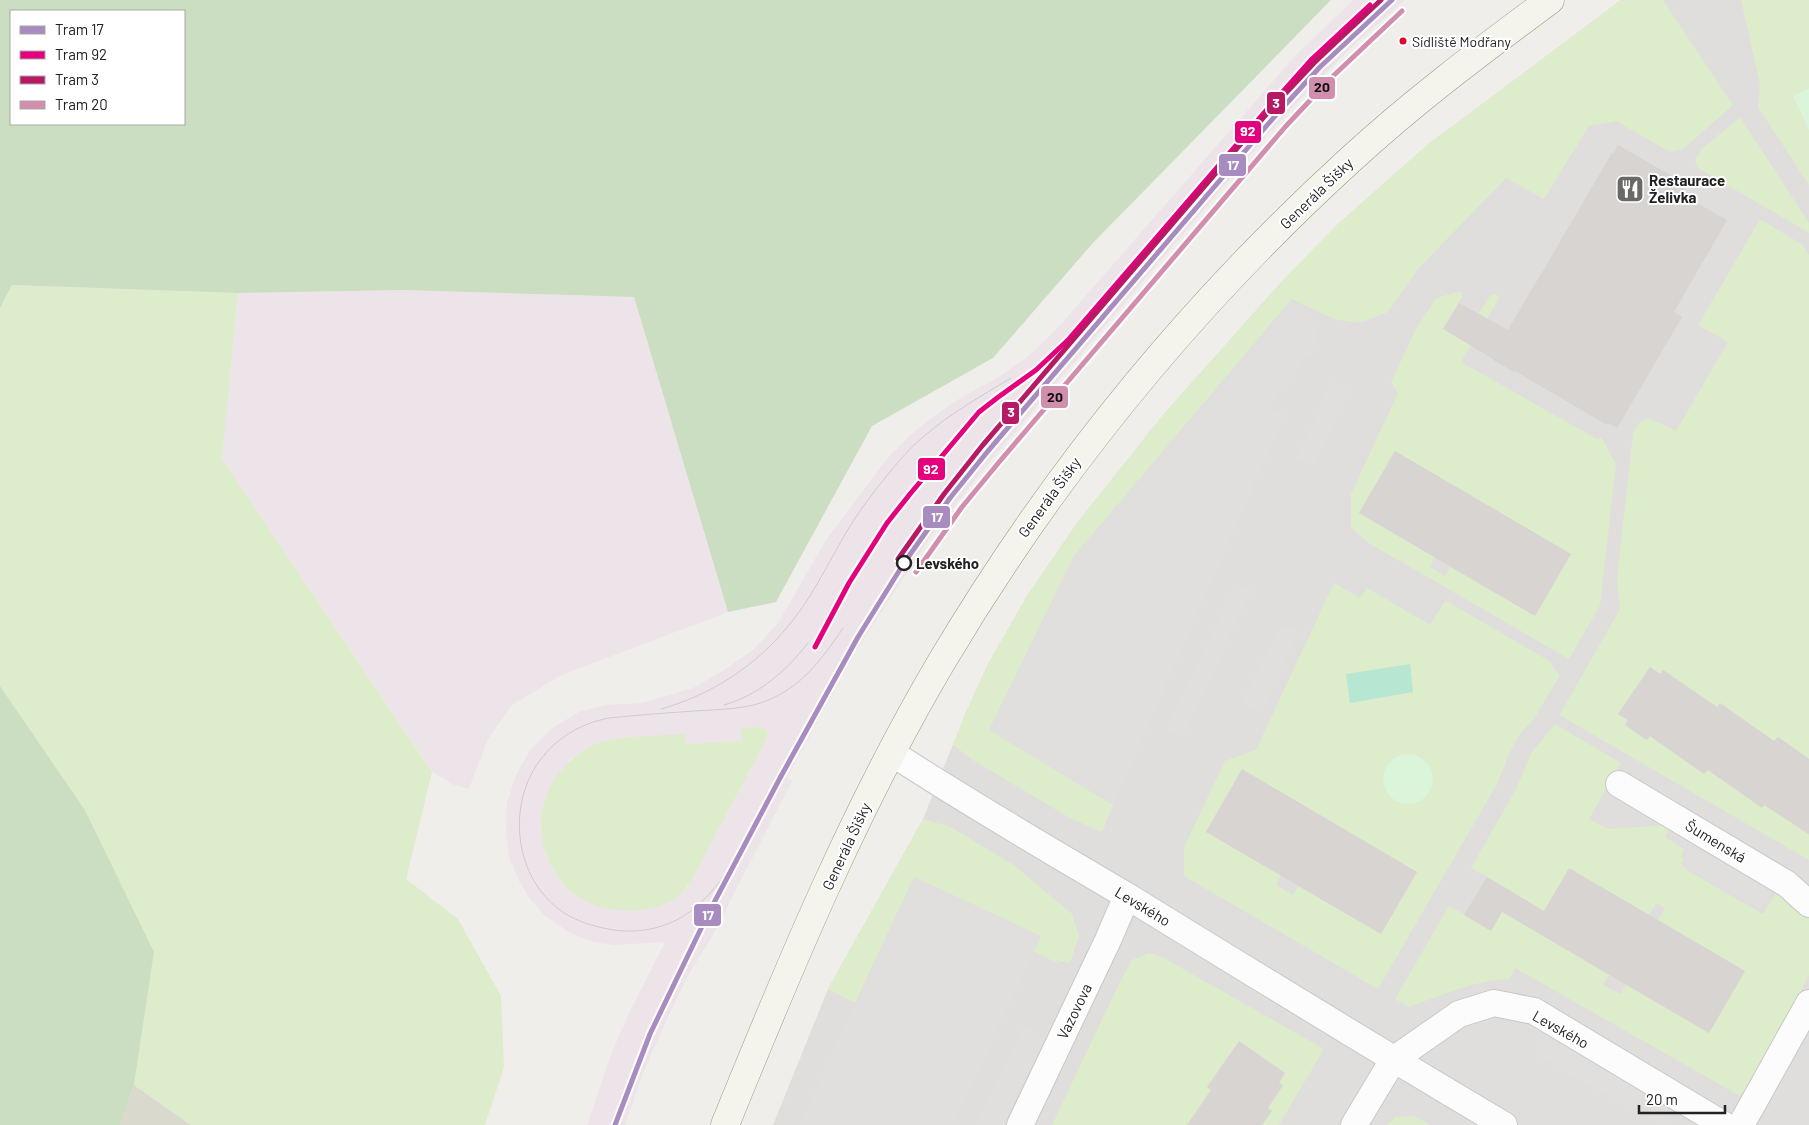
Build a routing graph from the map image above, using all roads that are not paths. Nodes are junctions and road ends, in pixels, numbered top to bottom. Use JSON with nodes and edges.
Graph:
{"nodes":[{"id":1,"x":1550,"y":0,"type":"edge"},
{"id":2,"x":892,"y":753,"type":"junction"},
{"id":3,"x":1619,"y":784,"type":"dead end"},
{"id":4,"x":1127,"y":896,"type":"junction"},
{"id":5,"x":1809,"y":904,"type":"edge"},
{"id":6,"x":1809,"y":1003,"type":"edge"},
{"id":7,"x":1393,"y":1060,"type":"junction"},
{"id":8,"x":725,"y":1125,"type":"edge"},
{"id":9,"x":1020,"y":1125,"type":"edge"},
{"id":10,"x":1354,"y":1125,"type":"edge"},
{"id":11,"x":1504,"y":1125,"type":"edge"},
{"id":12,"x":1724,"y":1125,"type":"edge"},
{"id":13,"x":1741,"y":1125,"type":"edge"}],
"edges":[{"from":1,"to":2,"type":"main road","name":"Generála Šišky"},
{"from":2,"to":4,"type":"street","name":"Levského"},
{"from":2,"to":8,"type":"main road","name":"Generála Šišky"},
{"from":3,"to":5,"type":"street","name":"Šumenská"},
{"from":4,"to":7,"type":"street","name":"Levského"},
{"from":4,"to":9,"type":"street","name":"Vazovova"},
{"from":6,"to":13,"type":"street"},
{"from":7,"to":10,"type":"street"},
{"from":7,"to":11,"type":"street","name":"Levského"},
{"from":7,"to":12,"type":"street","name":"Levského"}]}
